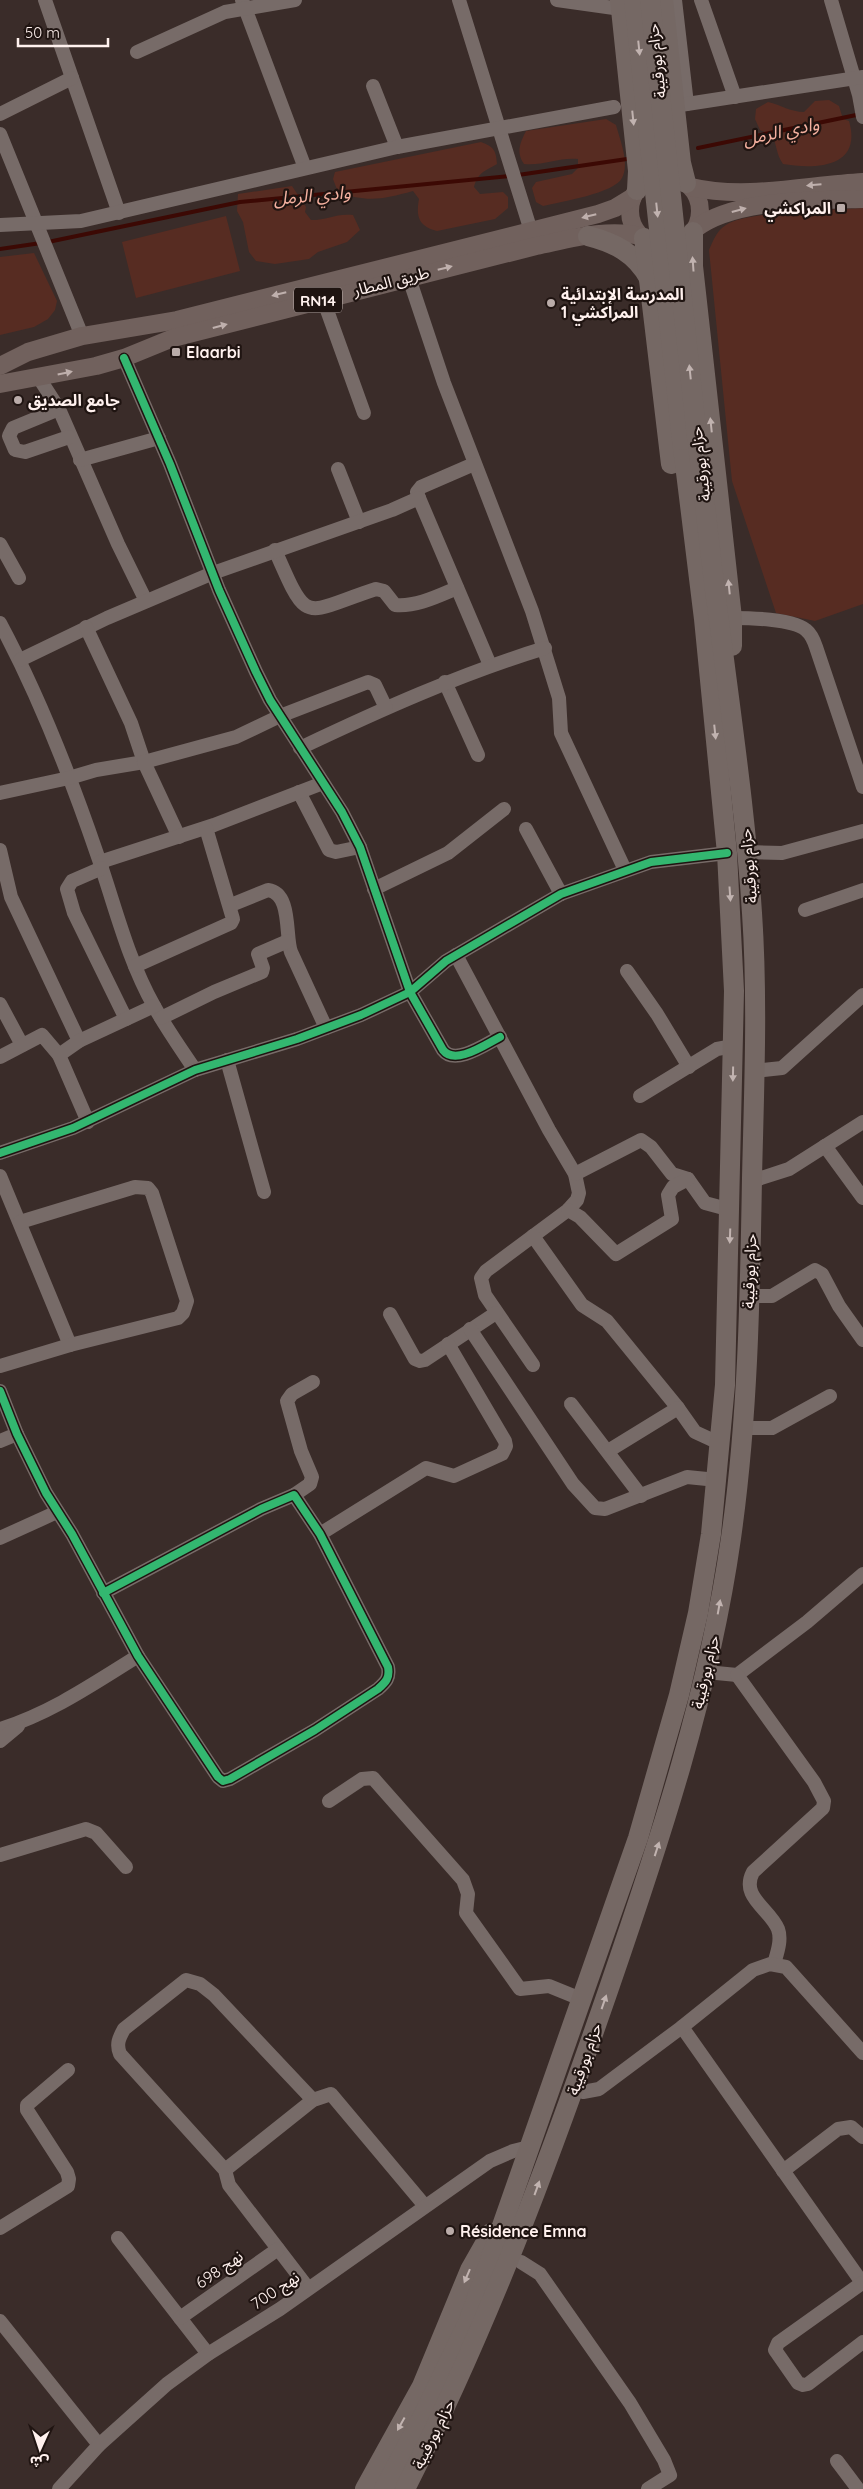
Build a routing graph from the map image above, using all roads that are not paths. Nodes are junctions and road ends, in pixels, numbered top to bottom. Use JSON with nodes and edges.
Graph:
{"nodes":[{"id":1,"x":45,"y":0,"type":"edge"},
{"id":2,"x":295,"y":0,"type":"edge"},
{"id":3,"x":459,"y":0,"type":"edge"},
{"id":4,"x":557,"y":0,"type":"edge"},
{"id":5,"x":650,"y":0,"type":"edge"},
{"id":6,"x":664,"y":0,"type":"edge"},
{"id":7,"x":674,"y":0,"type":"edge"},
{"id":8,"x":701,"y":0,"type":"edge"},
{"id":9,"x":831,"y":0,"type":"edge"},
{"id":10,"x":625,"y":3,"type":"edge"},
{"id":11,"x":243,"y":4,"type":"edge"},
{"id":12,"x":137,"y":52,"type":"dead end"},
{"id":13,"x":72,"y":78,"type":"junction"},
{"id":14,"x":858,"y":78,"type":"edge"},
{"id":15,"x":373,"y":86,"type":"dead end"},
{"id":16,"x":735,"y":97,"type":"junction"},
{"id":17,"x":681,"y":105,"type":"junction"},
{"id":18,"x":614,"y":107,"type":"dead end"},
{"id":19,"x":0,"y":114,"type":"edge"},
{"id":20,"x":863,"y":117,"type":"edge"},
{"id":21,"x":499,"y":127,"type":"junction"},
{"id":22,"x":0,"y":134,"type":"edge"},
{"id":23,"x":397,"y":147,"type":"junction"},
{"id":24,"x":305,"y":168,"type":"junction"},
{"id":25,"x":863,"y":182,"type":"edge"},
{"id":26,"x":688,"y":185,"type":"junction"},
{"id":27,"x":635,"y":194,"type":"junction"},
{"id":28,"x":863,"y":199,"type":"edge"},
{"id":29,"x":118,"y":213,"type":"junction"},
{"id":30,"x":38,"y":224,"type":"junction"},
{"id":31,"x":0,"y":225,"type":"edge"},
{"id":32,"x":531,"y":231,"type":"junction"},
{"id":33,"x":694,"y":231,"type":"junction"},
{"id":34,"x":588,"y":236,"type":"junction"},
{"id":35,"x":642,"y":237,"type":"junction"},
{"id":36,"x":488,"y":250,"type":"junction"},
{"id":37,"x":406,"y":270,"type":"junction"},
{"id":38,"x":650,"y":280,"type":"junction"},
{"id":39,"x":323,"y":298,"type":"junction"},
{"id":40,"x":132,"y":327,"type":"junction"},
{"id":41,"x":82,"y":336,"type":"junction"},
{"id":42,"x":28,"y":352,"type":"junction"},
{"id":43,"x":131,"y":354,"type":"junction"},
{"id":44,"x":0,"y":366,"type":"edge"},
{"id":45,"x":35,"y":379,"type":"junction"},
{"id":46,"x":0,"y":384,"type":"edge"},
{"id":47,"x":59,"y":409,"type":"junction"},
{"id":48,"x":364,"y":413,"type":"dead end"},
{"id":49,"x":69,"y":437,"type":"junction"},
{"id":50,"x":159,"y":438,"type":"junction"},
{"id":51,"x":689,"y":439,"type":"junction"},
{"id":52,"x":80,"y":460,"type":"junction"},
{"id":53,"x":474,"y":464,"type":"junction"},
{"id":54,"x":338,"y":469,"type":"dead end"},
{"id":55,"x":419,"y":498,"type":"junction"},
{"id":56,"x":359,"y":522,"type":"junction"},
{"id":57,"x":0,"y":544,"type":"edge"},
{"id":58,"x":275,"y":550,"type":"junction"},
{"id":59,"x":213,"y":573,"type":"junction"},
{"id":60,"x":19,"y":578,"type":"dead end"},
{"id":61,"x":457,"y":588,"type":"junction"},
{"id":62,"x":146,"y":600,"type":"junction"},
{"id":63,"x":732,"y":618,"type":"junction"},
{"id":64,"x":0,"y":623,"type":"edge"},
{"id":65,"x":86,"y":627,"type":"junction"},
{"id":66,"x":545,"y":648,"type":"junction"},
{"id":67,"x":20,"y":660,"type":"junction"},
{"id":68,"x":490,"y":665,"type":"junction"},
{"id":69,"x":445,"y":682,"type":"junction"},
{"id":70,"x":721,"y":705,"type":"junction"},
{"id":71,"x":386,"y":708,"type":"junction"},
{"id":72,"x":280,"y":716,"type":"junction"},
{"id":73,"x":300,"y":748,"type":"junction"},
{"id":74,"x":478,"y":754,"type":"dead end"},
{"id":75,"x":859,"y":760,"type":"edge"},
{"id":76,"x":144,"y":762,"type":"junction"},
{"id":77,"x":69,"y":778,"type":"junction"},
{"id":78,"x":323,"y":783,"type":"junction"},
{"id":79,"x":863,"y":787,"type":"edge"},
{"id":80,"x":299,"y":792,"type":"junction"},
{"id":81,"x":0,"y":793,"type":"edge"},
{"id":82,"x":504,"y":809,"type":"dead end"},
{"id":83,"x":206,"y":828,"type":"junction"},
{"id":84,"x":526,"y":829,"type":"dead end"},
{"id":85,"x":863,"y":831,"type":"edge"},
{"id":86,"x":179,"y":837,"type":"junction"},
{"id":87,"x":360,"y":847,"type":"junction"},
{"id":88,"x":0,"y":850,"type":"edge"},
{"id":89,"x":748,"y":852,"type":"junction"},
{"id":90,"x":727,"y":853,"type":"junction"},
{"id":91,"x":101,"y":865,"type":"junction"},
{"id":92,"x":625,"y":870,"type":"junction"},
{"id":93,"x":374,"y":889,"type":"junction"},
{"id":94,"x":863,"y":890,"type":"edge"},
{"id":95,"x":561,"y":894,"type":"junction"},
{"id":96,"x":230,"y":905,"type":"junction"},
{"id":97,"x":805,"y":910,"type":"dead end"},
{"id":98,"x":288,"y":941,"type":"junction"},
{"id":99,"x":456,"y":955,"type":"junction"},
{"id":100,"x":135,"y":966,"type":"junction"},
{"id":101,"x":627,"y":972,"type":"dead end"},
{"id":102,"x":410,"y":992,"type":"junction"},
{"id":103,"x":863,"y":995,"type":"edge"},
{"id":104,"x":0,"y":1004,"type":"edge"},
{"id":105,"x":154,"y":1006,"type":"junction"},
{"id":106,"x":161,"y":1018,"type":"junction"},
{"id":107,"x":126,"y":1019,"type":"junction"},
{"id":108,"x":326,"y":1028,"type":"junction"},
{"id":109,"x":500,"y":1037,"type":"junction"},
{"id":110,"x":79,"y":1041,"type":"junction"},
{"id":111,"x":22,"y":1045,"type":"junction"},
{"id":112,"x":733,"y":1046,"type":"junction"},
{"id":113,"x":59,"y":1055,"type":"junction"},
{"id":114,"x":0,"y":1057,"type":"edge"},
{"id":115,"x":226,"y":1060,"type":"junction"},
{"id":116,"x":689,"y":1067,"type":"junction"},
{"id":117,"x":195,"y":1070,"type":"junction"},
{"id":118,"x":754,"y":1071,"type":"junction"},
{"id":119,"x":640,"y":1096,"type":"dead end"},
{"id":120,"x":88,"y":1122,"type":"junction"},
{"id":121,"x":863,"y":1122,"type":"edge"},
{"id":122,"x":825,"y":1146,"type":"junction"},
{"id":123,"x":2,"y":1148,"type":"edge"},
{"id":124,"x":575,"y":1174,"type":"junction"},
{"id":125,"x":0,"y":1176,"type":"edge"},
{"id":126,"x":688,"y":1179,"type":"junction"},
{"id":127,"x":752,"y":1181,"type":"junction"},
{"id":128,"x":264,"y":1192,"type":"dead end"},
{"id":129,"x":863,"y":1198,"type":"edge"},
{"id":130,"x":568,"y":1210,"type":"junction"},
{"id":131,"x":731,"y":1210,"type":"junction"},
{"id":132,"x":20,"y":1222,"type":"junction"},
{"id":133,"x":533,"y":1236,"type":"junction"},
{"id":134,"x":749,"y":1296,"type":"junction"},
{"id":135,"x":496,"y":1313,"type":"junction"},
{"id":136,"x":390,"y":1314,"type":"dead end"},
{"id":137,"x":470,"y":1330,"type":"junction"},
{"id":138,"x":863,"y":1340,"type":"edge"},
{"id":139,"x":448,"y":1344,"type":"junction"},
{"id":140,"x":70,"y":1345,"type":"junction"},
{"id":141,"x":534,"y":1365,"type":"dead end"},
{"id":142,"x":0,"y":1366,"type":"edge"},
{"id":143,"x":313,"y":1382,"type":"dead end"},
{"id":144,"x":0,"y":1392,"type":"edge"},
{"id":145,"x":830,"y":1396,"type":"dead end"},
{"id":146,"x":571,"y":1404,"type":"dead end"},
{"id":147,"x":678,"y":1408,"type":"junction"},
{"id":148,"x":743,"y":1428,"type":"junction"},
{"id":149,"x":17,"y":1434,"type":"junction"},
{"id":150,"x":0,"y":1441,"type":"edge"},
{"id":151,"x":721,"y":1444,"type":"junction"},
{"id":152,"x":608,"y":1451,"type":"junction"},
{"id":153,"x":717,"y":1480,"type":"junction"},
{"id":154,"x":294,"y":1495,"type":"junction"},
{"id":155,"x":641,"y":1496,"type":"junction"},
{"id":156,"x":57,"y":1512,"type":"junction"},
{"id":157,"x":320,"y":1534,"type":"junction"},
{"id":158,"x":0,"y":1538,"type":"edge"},
{"id":159,"x":863,"y":1574,"type":"edge"},
{"id":160,"x":103,"y":1593,"type":"junction"},
{"id":161,"x":138,"y":1656,"type":"junction"},
{"id":162,"x":706,"y":1672,"type":"junction"},
{"id":163,"x":736,"y":1675,"type":"junction"},
{"id":164,"x":25,"y":1721,"type":"junction"},
{"id":165,"x":0,"y":1729,"type":"edge"},
{"id":166,"x":0,"y":1741,"type":"edge"},
{"id":167,"x":329,"y":1801,"type":"dead end"},
{"id":168,"x":0,"y":1855,"type":"edge"},
{"id":169,"x":126,"y":1867,"type":"dead end"},
{"id":170,"x":774,"y":1964,"type":"junction"},
{"id":171,"x":581,"y":1999,"type":"junction"},
{"id":172,"x":682,"y":2028,"type":"junction"},
{"id":173,"x":863,"y":2053,"type":"edge"},
{"id":174,"x":68,"y":2070,"type":"dead end"},
{"id":175,"x":574,"y":2090,"type":"junction"},
{"id":176,"x":313,"y":2100,"type":"junction"},
{"id":177,"x":863,"y":2137,"type":"edge"},
{"id":178,"x":529,"y":2147,"type":"junction"},
{"id":179,"x":225,"y":2170,"type":"junction"},
{"id":180,"x":783,"y":2171,"type":"junction"},
{"id":181,"x":425,"y":2206,"type":"junction"},
{"id":182,"x":520,"y":2207,"type":"junction"},
{"id":183,"x":0,"y":2228,"type":"edge"},
{"id":184,"x":118,"y":2238,"type":"dead end"},
{"id":185,"x":278,"y":2249,"type":"junction"},
{"id":186,"x":521,"y":2262,"type":"junction"},
{"id":187,"x":863,"y":2284,"type":"edge"},
{"id":188,"x":308,"y":2288,"type":"junction"},
{"id":189,"x":180,"y":2318,"type":"junction"},
{"id":190,"x":0,"y":2321,"type":"edge"},
{"id":191,"x":863,"y":2342,"type":"edge"},
{"id":192,"x":208,"y":2354,"type":"junction"},
{"id":193,"x":99,"y":2445,"type":"junction"},
{"id":194,"x":836,"y":2461,"type":"dead end"},
{"id":195,"x":59,"y":2489,"type":"edge"},
{"id":196,"x":365,"y":2489,"type":"edge"},
{"id":197,"x":384,"y":2489,"type":"edge"},
{"id":198,"x":405,"y":2489,"type":"edge"},
{"id":199,"x":418,"y":2489,"type":"edge"},
{"id":200,"x":648,"y":2489,"type":"edge"},
{"id":201,"x":858,"y":2489,"type":"edge"}],
"edges":[{"from":1,"to":13,"type":"street"},
{"from":2,"to":11,"type":"street"},
{"from":3,"to":21,"type":"street"},
{"from":4,"to":10,"type":"street"},
{"from":51,"to":5,"type":"highway","name":"حزام بورقيبة","one_way":true,"bridge":true},
{"from":6,"to":17,"type":"highway"},
{"from":7,"to":17,"type":"street"},
{"from":8,"to":16,"type":"street"},
{"from":9,"to":14,"type":"street"},
{"from":10,"to":27,"type":"highway","one_way":true},
{"from":10,"to":51,"type":"highway","name":"حزام بورقيبة","one_way":true,"bridge":true},
{"from":11,"to":12,"type":"street"},
{"from":11,"to":24,"type":"street"},
{"from":13,"to":19,"type":"street"},
{"from":13,"to":29,"type":"street"},
{"from":14,"to":16,"type":"street"},
{"from":14,"to":20,"type":"street"},
{"from":15,"to":23,"type":"street"},
{"from":16,"to":17,"type":"street"},
{"from":17,"to":26,"type":"highway"},
{"from":18,"to":21,"type":"street"},
{"from":21,"to":23,"type":"street"},
{"from":21,"to":32,"type":"street"},
{"from":22,"to":30,"type":"street"},
{"from":23,"to":24,"type":"street"},
{"from":24,"to":29,"type":"street"},
{"from":25,"to":26,"type":"main road","one_way":true},
{"from":26,"to":27,"type":"main road"},
{"from":26,"to":33,"type":"main road"},
{"from":27,"to":32,"type":"main road","name":"طريق المطار","number":"RN14","one_way":true},
{"from":27,"to":35,"type":"main road"},
{"from":33,"to":28,"type":"main road","one_way":true},
{"from":29,"to":30,"type":"street"},
{"from":30,"to":31,"type":"street"},
{"from":30,"to":41,"type":"street"},
{"from":32,"to":36,"type":"main road","name":"طريق المطار","number":"RN14"},
{"from":33,"to":35,"type":"main road"},
{"from":63,"to":33,"type":"highway","one_way":true},
{"from":34,"to":35,"type":"main road","name":"طريق المطار","number":"RN14"},
{"from":34,"to":36,"type":"main road","name":"طريق المطار","number":"RN14"},
{"from":34,"to":38,"type":"highway"},
{"from":35,"to":38,"type":"highway"},
{"from":36,"to":37,"type":"main road","name":"طريق المطار","number":"RN14"},
{"from":37,"to":39,"type":"main road","name":"طريق المطار","number":"RN14"},
{"from":37,"to":40,"type":"main road","name":"طريق المطار","number":"RN14","one_way":true},
{"from":37,"to":53,"type":"street"},
{"from":38,"to":70,"type":"highway"},
{"from":43,"to":39,"type":"main road","name":"طريق المطار","number":"RN14","one_way":true},
{"from":39,"to":48,"type":"street"},
{"from":40,"to":41,"type":"main road","name":"طريق المطار","number":"RN14"},
{"from":40,"to":43,"type":"main road"},
{"from":41,"to":42,"type":"main road","name":"طريق المطار","number":"RN14"},
{"from":42,"to":44,"type":"main road","name":"طريق المطار","number":"RN14"},
{"from":42,"to":45,"type":"main road"},
{"from":45,"to":43,"type":"main road","name":"طريق المطار","number":"RN14","one_way":true},
{"from":43,"to":50,"type":"street"},
{"from":45,"to":46,"type":"main road","name":"طريق المطار","number":"RN14"},
{"from":45,"to":47,"type":"street"},
{"from":47,"to":49,"type":"street"},
{"from":47,"to":49,"type":"street"},
{"from":49,"to":52,"type":"street"},
{"from":50,"to":52,"type":"street"},
{"from":50,"to":59,"type":"street"},
{"from":51,"to":70,"type":"highway","name":"حزام بورقيبة"},
{"from":52,"to":62,"type":"street"},
{"from":53,"to":55,"type":"street"},
{"from":53,"to":66,"type":"street"},
{"from":54,"to":56,"type":"street"},
{"from":55,"to":56,"type":"street"},
{"from":55,"to":61,"type":"street"},
{"from":56,"to":58,"type":"street"},
{"from":57,"to":60,"type":"street"},
{"from":58,"to":59,"type":"street"},
{"from":58,"to":61,"type":"street"},
{"from":59,"to":62,"type":"street"},
{"from":59,"to":72,"type":"street"},
{"from":61,"to":68,"type":"street"},
{"from":62,"to":65,"type":"street"},
{"from":63,"to":70,"type":"highway"},
{"from":63,"to":75,"type":"street"},
{"from":64,"to":67,"type":"street"},
{"from":65,"to":67,"type":"street"},
{"from":65,"to":76,"type":"street"},
{"from":66,"to":68,"type":"street"},
{"from":66,"to":92,"type":"street"},
{"from":67,"to":77,"type":"street"},
{"from":68,"to":69,"type":"street"},
{"from":69,"to":71,"type":"street"},
{"from":69,"to":74,"type":"street"},
{"from":70,"to":89,"type":"highway","name":"حزام بورقيبة"},
{"from":70,"to":90,"type":"highway","name":"حزام بورقيبة","one_way":true},
{"from":71,"to":72,"type":"street"},
{"from":71,"to":73,"type":"street"},
{"from":72,"to":73,"type":"street"},
{"from":72,"to":76,"type":"street"},
{"from":73,"to":78,"type":"street"},
{"from":75,"to":79,"type":"street"},
{"from":76,"to":77,"type":"street"},
{"from":76,"to":86,"type":"street"},
{"from":77,"to":81,"type":"street"},
{"from":77,"to":91,"type":"street"},
{"from":78,"to":80,"type":"street"},
{"from":78,"to":87,"type":"street"},
{"from":80,"to":83,"type":"street"},
{"from":80,"to":87,"type":"street"},
{"from":82,"to":93,"type":"street"},
{"from":83,"to":86,"type":"street"},
{"from":83,"to":96,"type":"street"},
{"from":84,"to":95,"type":"street"},
{"from":85,"to":89,"type":"street"},
{"from":86,"to":91,"type":"street"},
{"from":87,"to":93,"type":"street"},
{"from":88,"to":110,"type":"street"},
{"from":89,"to":118,"type":"highway","name":"حزام بورقيبة"},
{"from":90,"to":92,"type":"street"},
{"from":90,"to":112,"type":"highway","name":"حزام بورقيبة","one_way":true},
{"from":91,"to":100,"type":"street"},
{"from":91,"to":107,"type":"street"},
{"from":92,"to":95,"type":"street"},
{"from":93,"to":102,"type":"street"},
{"from":94,"to":97,"type":"street"},
{"from":95,"to":99,"type":"street"},
{"from":96,"to":98,"type":"street"},
{"from":96,"to":100,"type":"street"},
{"from":98,"to":106,"type":"street"},
{"from":98,"to":108,"type":"street"},
{"from":99,"to":102,"type":"street"},
{"from":99,"to":109,"type":"street"},
{"from":100,"to":105,"type":"street"},
{"from":101,"to":116,"type":"street"},
{"from":102,"to":108,"type":"street"},
{"from":102,"to":109,"type":"street"},
{"from":103,"to":118,"type":"street"},
{"from":104,"to":111,"type":"street"},
{"from":105,"to":106,"type":"street"},
{"from":105,"to":107,"type":"street"},
{"from":106,"to":117,"type":"street"},
{"from":107,"to":110,"type":"street"},
{"from":108,"to":115,"type":"street"},
{"from":109,"to":124,"type":"street"},
{"from":110,"to":113,"type":"street"},
{"from":111,"to":113,"type":"street"},
{"from":111,"to":114,"type":"street"},
{"from":112,"to":116,"type":"street"},
{"from":112,"to":131,"type":"highway","name":"حزام بورقيبة","one_way":true},
{"from":113,"to":120,"type":"street"},
{"from":115,"to":117,"type":"street"},
{"from":115,"to":128,"type":"street"},
{"from":116,"to":119,"type":"street"},
{"from":117,"to":120,"type":"street"},
{"from":118,"to":127,"type":"highway","name":"حزام بورقيبة"},
{"from":120,"to":123,"type":"street"},
{"from":121,"to":122,"type":"street"},
{"from":122,"to":127,"type":"street"},
{"from":122,"to":129,"type":"street"},
{"from":124,"to":126,"type":"street"},
{"from":124,"to":130,"type":"street"},
{"from":125,"to":132,"type":"street"},
{"from":126,"to":130,"type":"street"},
{"from":126,"to":131,"type":"street"},
{"from":127,"to":134,"type":"highway","name":"حزام بورقيبة"},
{"from":130,"to":133,"type":"street"},
{"from":131,"to":151,"type":"highway","name":"حزام بورقيبة","one_way":true},
{"from":132,"to":140,"type":"street"},
{"from":132,"to":140,"type":"street"},
{"from":133,"to":135,"type":"street"},
{"from":133,"to":147,"type":"street"},
{"from":134,"to":138,"type":"street"},
{"from":134,"to":148,"type":"highway","name":"حزام بورقيبة"},
{"from":135,"to":137,"type":"street"},
{"from":135,"to":141,"type":"street"},
{"from":136,"to":139,"type":"street"},
{"from":137,"to":139,"type":"street"},
{"from":137,"to":155,"type":"street"},
{"from":139,"to":157,"type":"street"},
{"from":140,"to":142,"type":"street"},
{"from":143,"to":154,"type":"street"},
{"from":144,"to":149,"type":"street"},
{"from":145,"to":148,"type":"street"},
{"from":146,"to":152,"type":"street"},
{"from":147,"to":151,"type":"street"},
{"from":147,"to":152,"type":"street"},
{"from":162,"to":148,"type":"highway","name":"حزام بورقيبة","one_way":true},
{"from":149,"to":150,"type":"street"},
{"from":149,"to":156,"type":"street"},
{"from":151,"to":153,"type":"highway","name":"حزام بورقيبة"},
{"from":152,"to":155,"type":"street"},
{"from":153,"to":155,"type":"street"},
{"from":153,"to":171,"type":"highway","name":"حزام بورقيبة"},
{"from":154,"to":157,"type":"street"},
{"from":154,"to":160,"type":"street"},
{"from":156,"to":158,"type":"street"},
{"from":156,"to":160,"type":"street"},
{"from":157,"to":161,"type":"street"},
{"from":159,"to":163,"type":"street"},
{"from":160,"to":161,"type":"street"},
{"from":161,"to":164,"type":"street"},
{"from":162,"to":163,"type":"street"},
{"from":175,"to":162,"type":"highway","name":"حزام بورقيبة","one_way":true},
{"from":163,"to":170,"type":"street"},
{"from":164,"to":165,"type":"street"},
{"from":164,"to":166,"type":"street"},
{"from":167,"to":171,"type":"street"},
{"from":168,"to":169,"type":"street"},
{"from":170,"to":172,"type":"street"},
{"from":170,"to":173,"type":"street"},
{"from":171,"to":178,"type":"highway","name":"حزام بورقيبة"},
{"from":172,"to":175,"type":"street"},
{"from":172,"to":180,"type":"street"},
{"from":174,"to":183,"type":"street"},
{"from":182,"to":175,"type":"highway","name":"حزام بورقيبة","one_way":true},
{"from":176,"to":179,"type":"street"},
{"from":176,"to":179,"type":"street"},
{"from":176,"to":181,"type":"street"},
{"from":177,"to":180,"type":"street"},
{"from":178,"to":181,"type":"street","name":"نهج 700"},
{"from":178,"to":182,"type":"highway","name":"حزام بورقيبة"},
{"from":179,"to":185,"type":"street"},
{"from":180,"to":187,"type":"street"},
{"from":181,"to":188,"type":"street","name":"نهج 700"},
{"from":182,"to":186,"type":"highway"},
{"from":182,"to":196,"type":"highway","one_way":true},
{"from":182,"to":197,"type":"highway","name":"حزام بورقيبة"},
{"from":182,"to":198,"type":"highway","name":"حزام بورقيبة"},
{"from":184,"to":189,"type":"street"},
{"from":185,"to":188,"type":"street"},
{"from":185,"to":189,"type":"street","name":"نهج 698"},
{"from":186,"to":199,"type":"highway"},
{"from":186,"to":200,"type":"street"},
{"from":187,"to":191,"type":"street"},
{"from":188,"to":192,"type":"street","name":"نهج 700"},
{"from":189,"to":192,"type":"street"},
{"from":190,"to":193,"type":"street"},
{"from":192,"to":193,"type":"street","name":"نهج 700"},
{"from":193,"to":195,"type":"street","name":"نهج 700"},
{"from":194,"to":201,"type":"street"}]}
